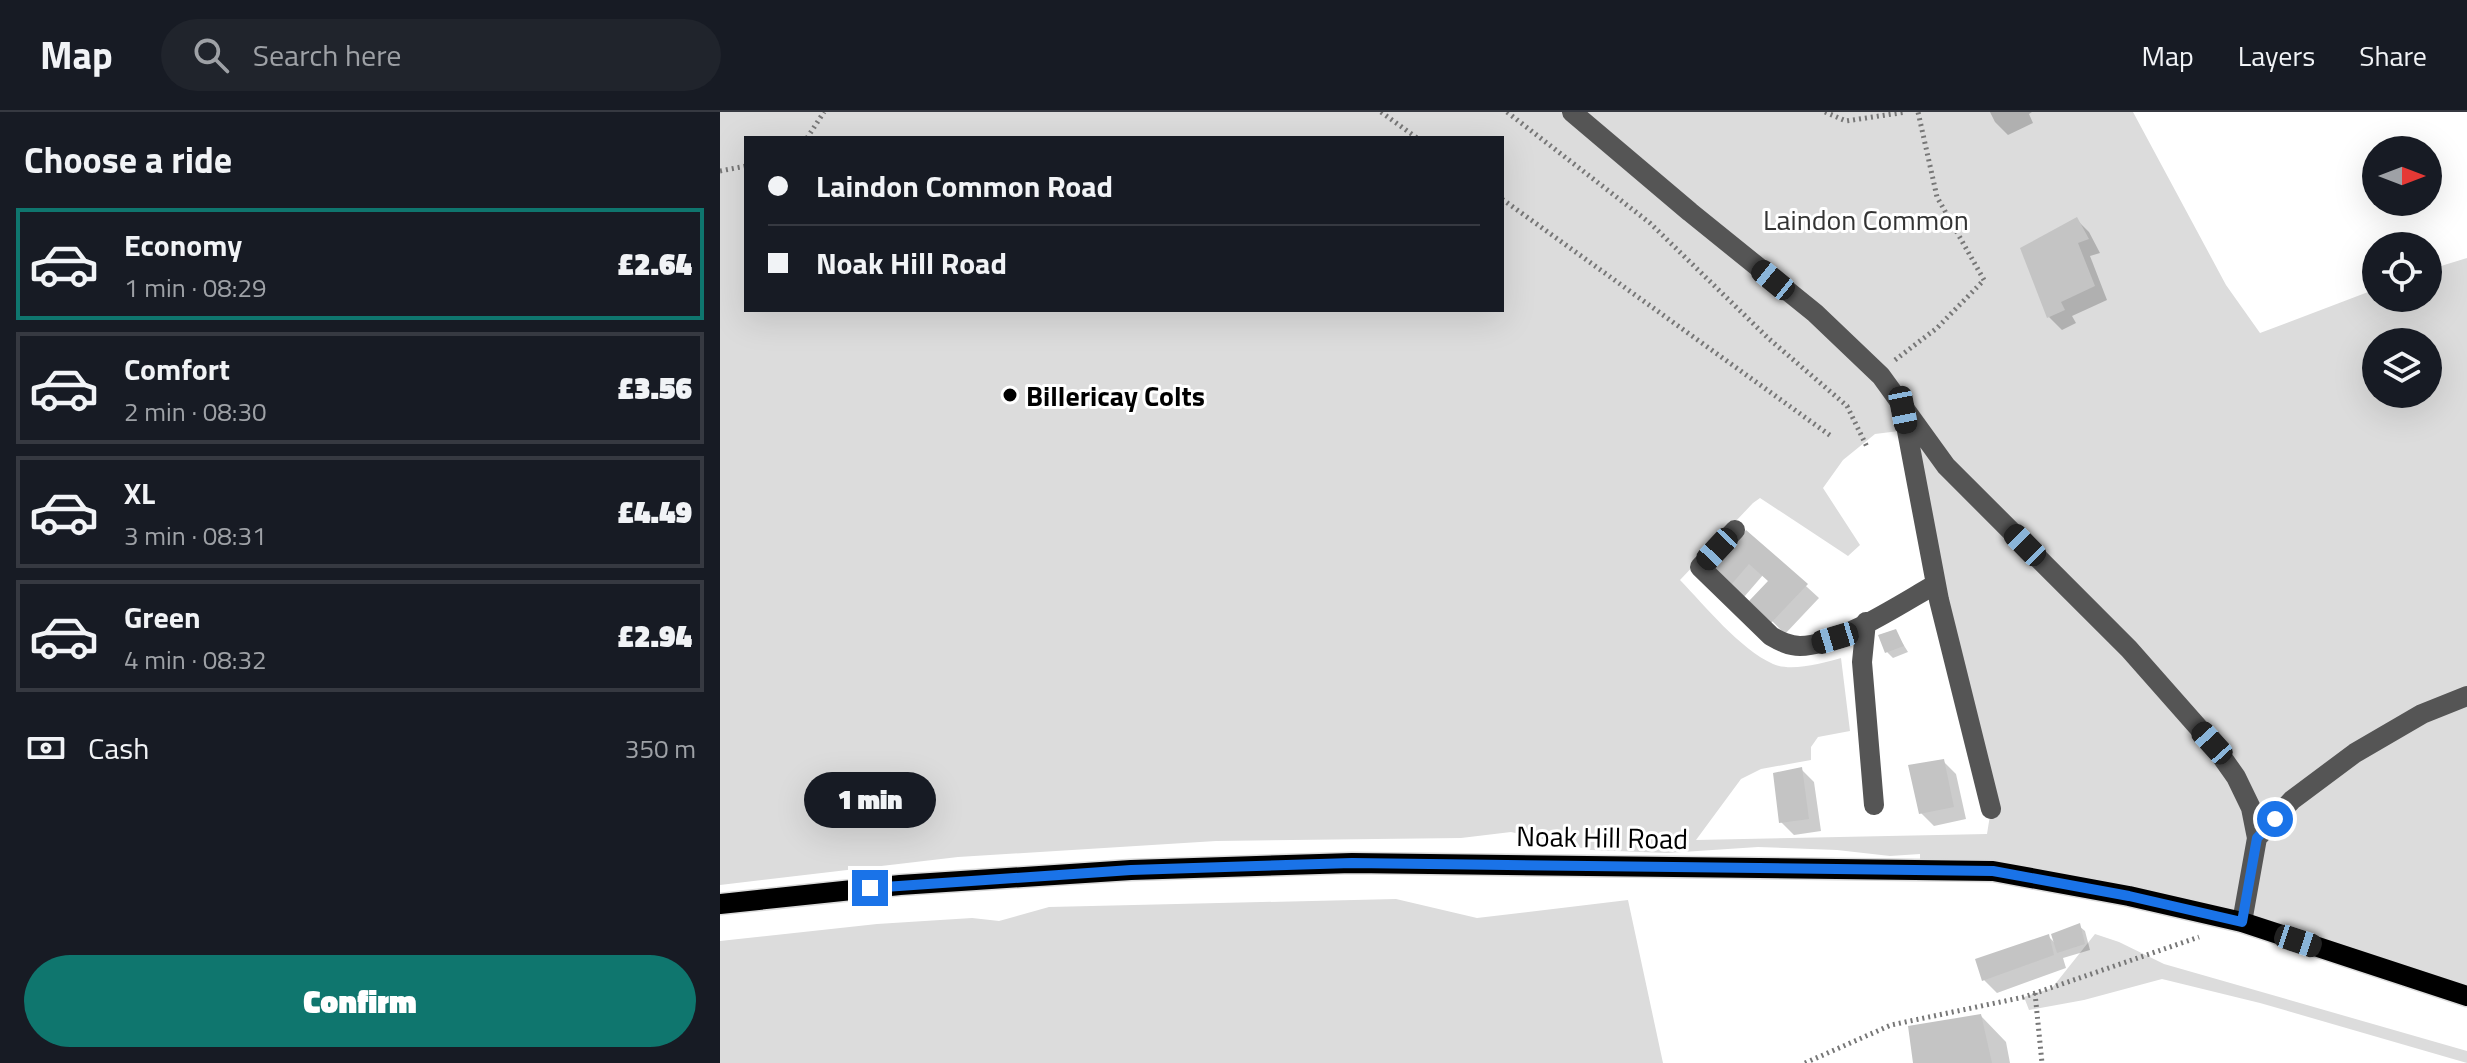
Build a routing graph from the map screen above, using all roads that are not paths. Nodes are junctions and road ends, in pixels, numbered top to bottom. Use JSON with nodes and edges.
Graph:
{"nodes":[{"id":1,"x":1572,"y":112,"type":"edge"},
{"id":2,"x":1903,"y":410,"type":"junction"},
{"id":3,"x":1735,"y":530,"type":"dead end"},
{"id":4,"x":1936,"y":584,"type":"junction"},
{"id":5,"x":1866,"y":622,"type":"junction"},
{"id":6,"x":2467,"y":696,"type":"edge"},
{"id":7,"x":1874,"y":805,"type":"dead end"},
{"id":8,"x":1991,"y":809,"type":"dead end"},
{"id":9,"x":2257,"y":838,"type":"junction"},
{"id":10,"x":720,"y":904,"type":"edge"},
{"id":11,"x":2242,"y":922,"type":"junction"},
{"id":12,"x":2467,"y":996,"type":"edge"}],
"edges":[{"from":1,"to":2,"type":"street"},
{"from":2,"to":4,"type":"street"},
{"from":2,"to":9,"type":"street"},
{"from":3,"to":5,"type":"street"},
{"from":4,"to":5,"type":"street"},
{"from":4,"to":8,"type":"street"},
{"from":5,"to":7,"type":"street"},
{"from":6,"to":9,"type":"street"},
{"from":9,"to":11,"type":"street"},
{"from":10,"to":11,"type":"main road","name":"Noak Hill Road"},
{"from":11,"to":12,"type":"main road","name":"Noak Hill Road"}]}
